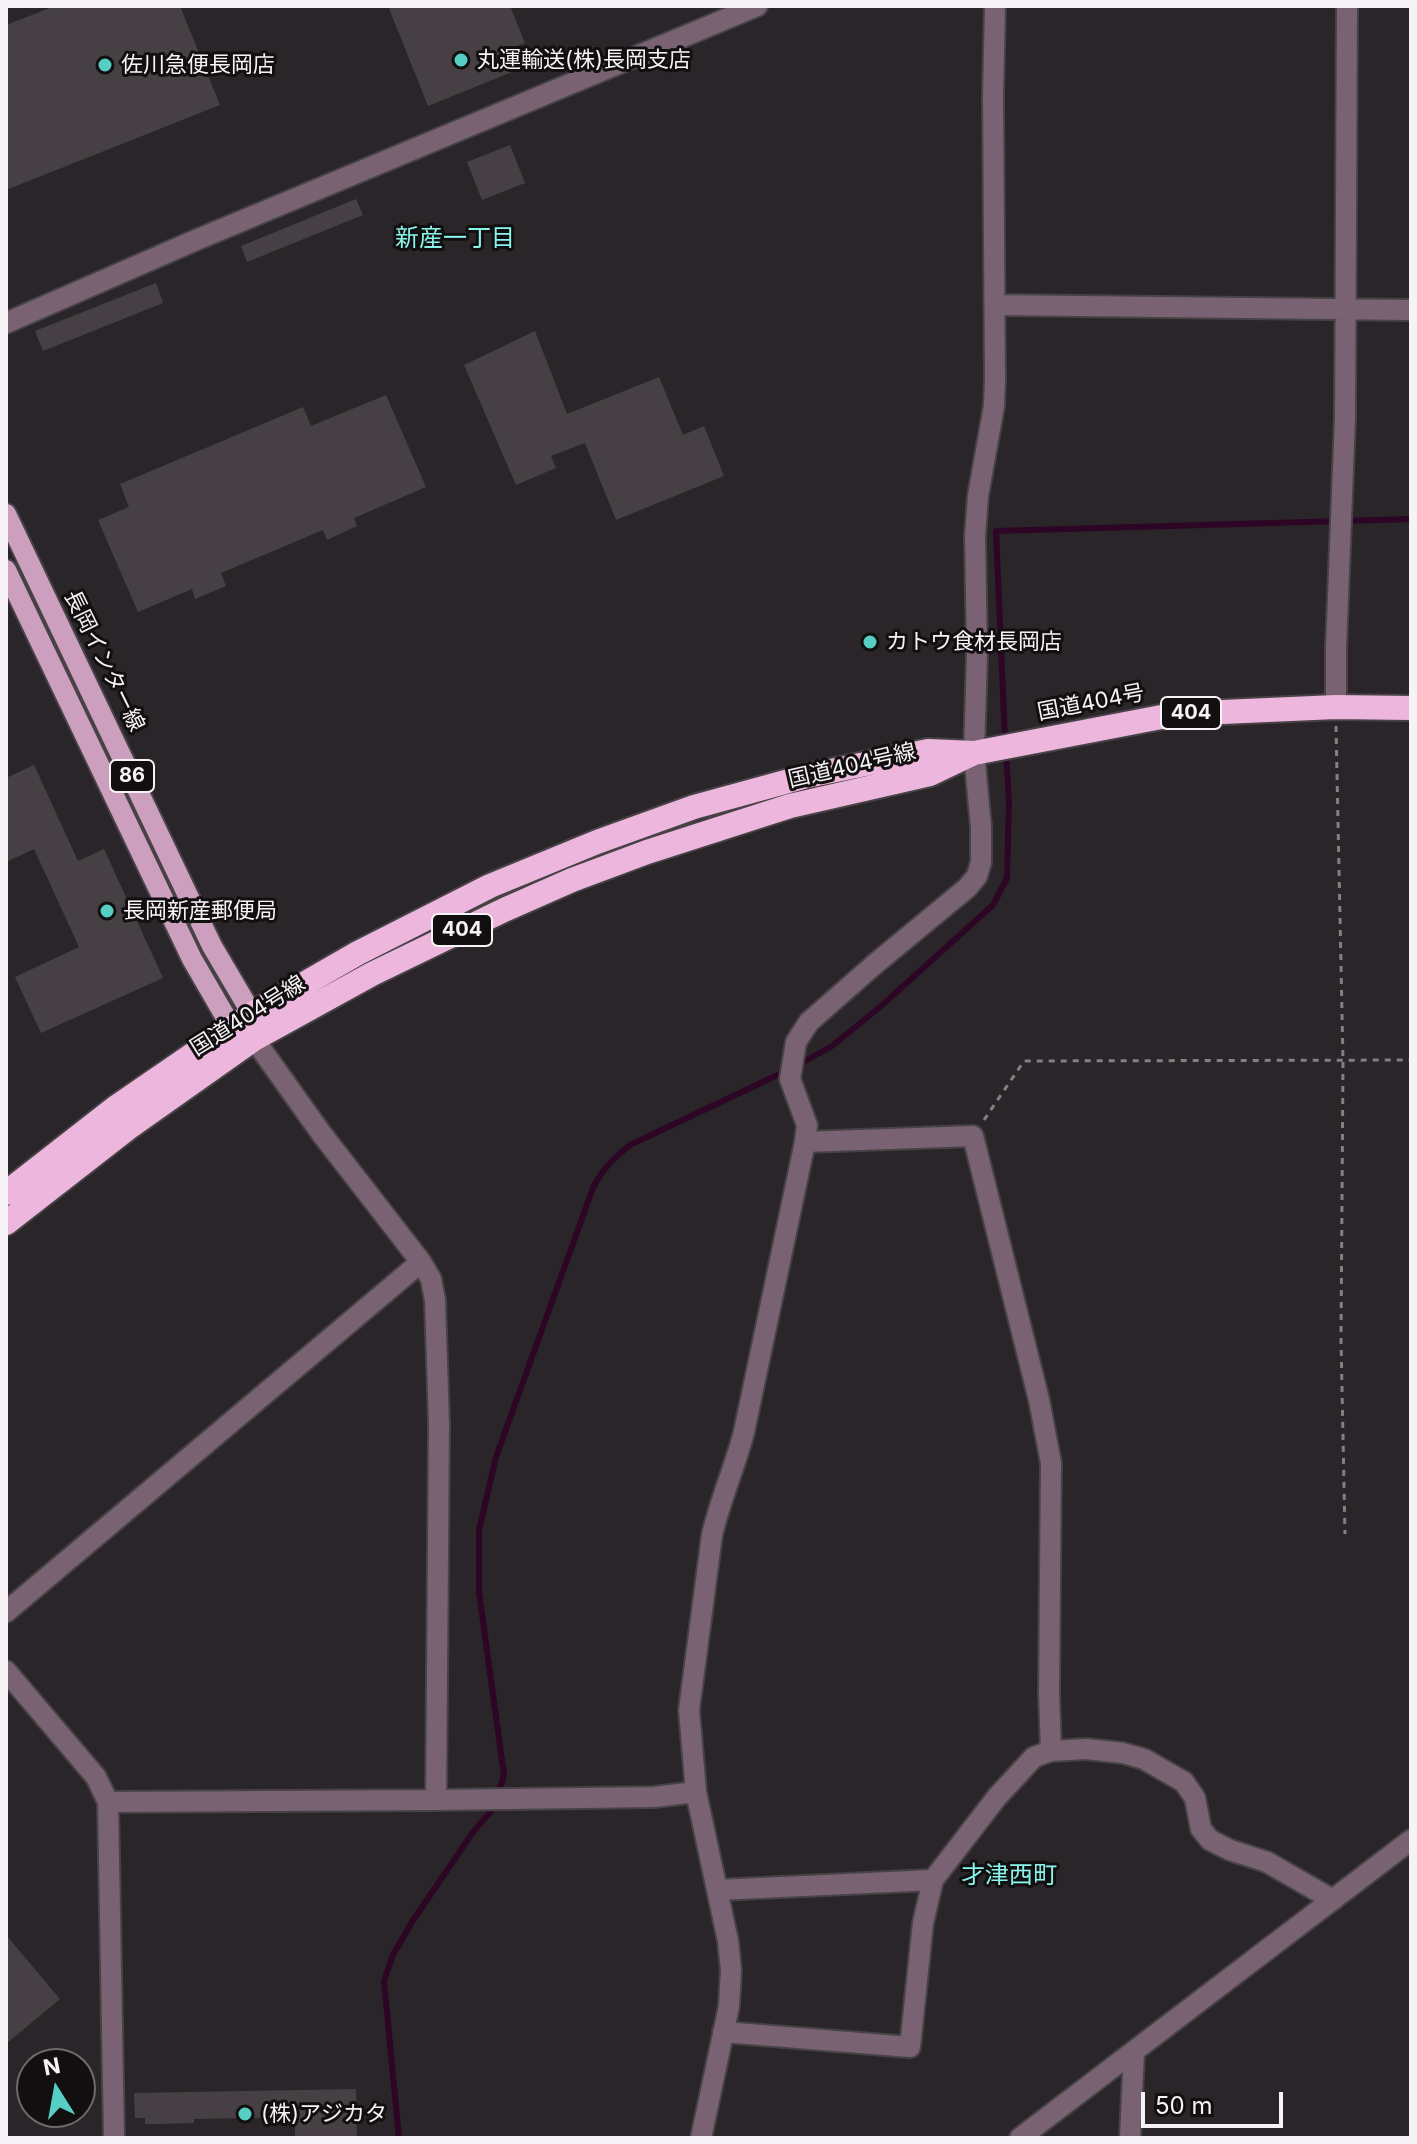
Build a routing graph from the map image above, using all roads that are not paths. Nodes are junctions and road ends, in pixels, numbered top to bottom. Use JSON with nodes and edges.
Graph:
{"nodes":[{"id":1,"x":757,"y":6,"type":"edge"},
{"id":2,"x":995,"y":6,"type":"edge"},
{"id":3,"x":1347,"y":6,"type":"edge"},
{"id":4,"x":712,"y":15,"type":"edge"},
{"id":5,"x":996,"y":305,"type":"junction"},
{"id":6,"x":1344,"y":309,"type":"junction"},
{"id":7,"x":1411,"y":310,"type":"edge"},
{"id":8,"x":6,"y":323,"type":"edge"},
{"id":9,"x":6,"y":514,"type":"edge"},
{"id":10,"x":6,"y":570,"type":"edge"},
{"id":11,"x":1336,"y":707,"type":"junction"},
{"id":12,"x":1411,"y":708,"type":"edge"},
{"id":13,"x":974,"y":753,"type":"junction"},
{"id":14,"x":246,"y":1027,"type":"junction"},
{"id":15,"x":805,"y":1142,"type":"junction"},
{"id":16,"x":6,"y":1193,"type":"edge"},
{"id":17,"x":6,"y":1223,"type":"edge"},
{"id":18,"x":421,"y":1262,"type":"junction"},
{"id":19,"x":6,"y":1612,"type":"edge"},
{"id":20,"x":6,"y":1671,"type":"edge"},
{"id":21,"x":1051,"y":1751,"type":"junction"},
{"id":22,"x":696,"y":1792,"type":"junction"},
{"id":23,"x":436,"y":1800,"type":"junction"},
{"id":24,"x":108,"y":1802,"type":"junction"},
{"id":25,"x":1411,"y":1840,"type":"edge"},
{"id":26,"x":933,"y":1880,"type":"junction"},
{"id":27,"x":717,"y":1890,"type":"junction"},
{"id":28,"x":1333,"y":1900,"type":"junction"},
{"id":29,"x":723,"y":2032,"type":"junction"},
{"id":30,"x":1134,"y":2051,"type":"junction"},
{"id":31,"x":114,"y":2138,"type":"edge"},
{"id":32,"x":701,"y":2138,"type":"edge"},
{"id":33,"x":1020,"y":2138,"type":"edge"},
{"id":34,"x":1130,"y":2138,"type":"edge"}],
"edges":[{"from":1,"to":4,"type":"street"},
{"from":2,"to":5,"type":"street"},
{"from":3,"to":6,"type":"street"},
{"from":4,"to":8,"type":"street"},
{"from":5,"to":6,"type":"street"},
{"from":5,"to":13,"type":"street"},
{"from":6,"to":7,"type":"street"},
{"from":6,"to":11,"type":"street"},
{"from":9,"to":14,"type":"main road","name":"長岡インター線","number":"86"},
{"from":10,"to":14,"type":"main road","number":"86"},
{"from":11,"to":12,"type":"highway","name":"国道404号","number":"404"},
{"from":11,"to":13,"type":"highway","name":"国道404号","number":"404"},
{"from":13,"to":14,"type":"highway","name":"国道404号線","number":"404"},
{"from":13,"to":15,"type":"street"},
{"from":14,"to":16,"type":"highway","name":"国道404号線","number":"404"},
{"from":14,"to":17,"type":"highway","name":"国道404号線","number":"404"},
{"from":14,"to":18,"type":"street"},
{"from":15,"to":21,"type":"street"},
{"from":15,"to":22,"type":"street"},
{"from":18,"to":19,"type":"street"},
{"from":18,"to":23,"type":"street"},
{"from":20,"to":24,"type":"street"},
{"from":21,"to":26,"type":"street"},
{"from":21,"to":28,"type":"street"},
{"from":22,"to":23,"type":"street"},
{"from":22,"to":27,"type":"street"},
{"from":23,"to":24,"type":"street"},
{"from":24,"to":31,"type":"street"},
{"from":25,"to":28,"type":"street"},
{"from":26,"to":27,"type":"street"},
{"from":26,"to":29,"type":"street"},
{"from":27,"to":29,"type":"street"},
{"from":28,"to":30,"type":"street"},
{"from":29,"to":32,"type":"street"},
{"from":30,"to":33,"type":"street"},
{"from":30,"to":34,"type":"street"}]}
